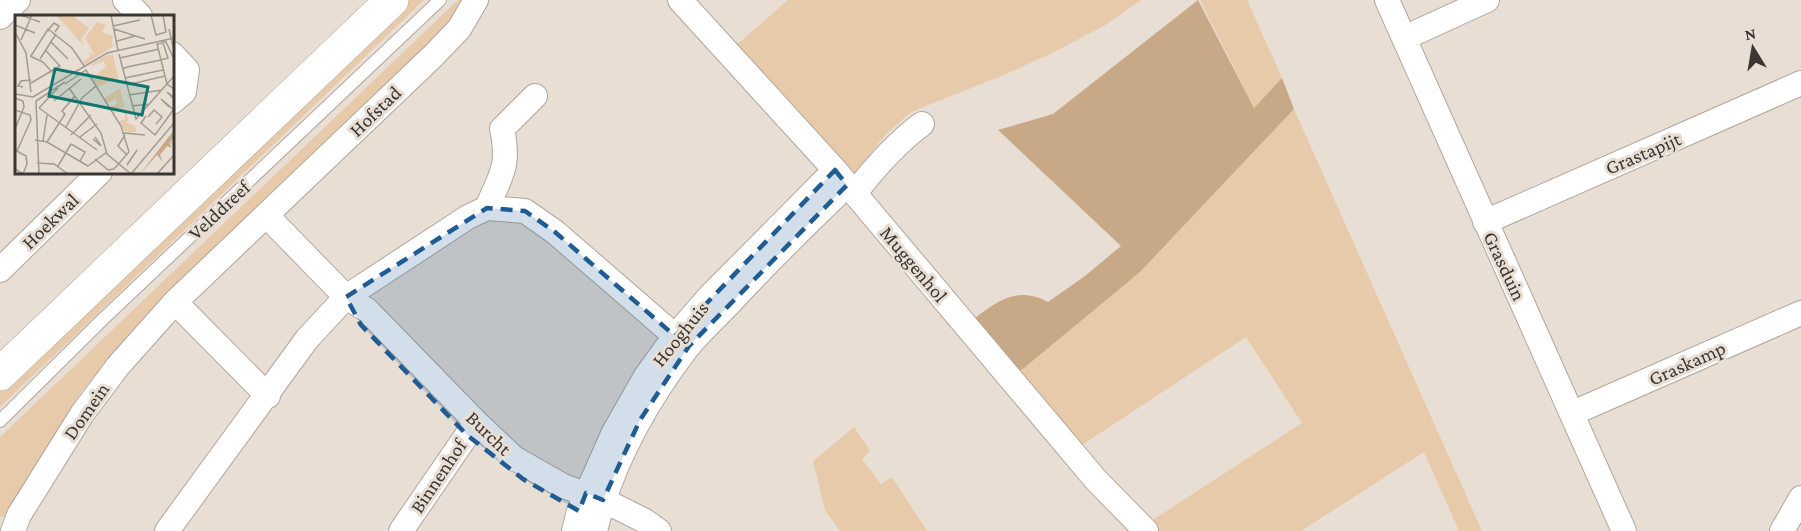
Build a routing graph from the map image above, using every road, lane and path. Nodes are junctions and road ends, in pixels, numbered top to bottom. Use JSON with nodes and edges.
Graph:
{"nodes":[{"id":1,"x":18,"y":0,"type":"edge"},
{"id":2,"x":125,"y":0,"type":"edge"},
{"id":3,"x":360,"y":0,"type":"edge"},
{"id":4,"x":392,"y":0,"type":"edge"},
{"id":5,"x":440,"y":0,"type":"edge"},
{"id":6,"x":476,"y":0,"type":"edge"},
{"id":7,"x":680,"y":0,"type":"edge"},
{"id":8,"x":1387,"y":0,"type":"edge"},
{"id":9,"x":1487,"y":0,"type":"edge"},
{"id":10,"x":139,"y":15,"type":"edge"},
{"id":11,"x":0,"y":16,"type":"edge"},
{"id":12,"x":1404,"y":38,"type":"junction"},
{"id":13,"x":174,"y":56,"type":"edge"},
{"id":14,"x":1801,"y":83,"type":"edge"},
{"id":15,"x":535,"y":96,"type":"dead end"},
{"id":16,"x":174,"y":100,"type":"edge"},
{"id":17,"x":922,"y":124,"type":"dead end"},
{"id":18,"x":98,"y":174,"type":"edge"},
{"id":19,"x":846,"y":183,"type":"junction"},
{"id":20,"x":487,"y":208,"type":"junction"},
{"id":21,"x":266,"y":215,"type":"junction"},
{"id":22,"x":1485,"y":222,"type":"junction"},
{"id":23,"x":0,"y":270,"type":"edge"},
{"id":24,"x":346,"y":297,"type":"junction"},
{"id":25,"x":175,"y":302,"type":"junction"},
{"id":26,"x":1801,"y":313,"type":"edge"},
{"id":27,"x":682,"y":341,"type":"junction"},
{"id":28,"x":0,"y":346,"type":"edge"},
{"id":29,"x":0,"y":374,"type":"edge"},
{"id":30,"x":268,"y":396,"type":"junction"},
{"id":31,"x":1573,"y":414,"type":"junction"},
{"id":32,"x":0,"y":421,"type":"edge"},
{"id":33,"x":472,"y":429,"type":"junction"},
{"id":34,"x":1800,"y":501,"type":"edge"},
{"id":35,"x":589,"y":514,"type":"edge"},
{"id":36,"x":13,"y":531,"type":"edge"},
{"id":37,"x":167,"y":531,"type":"edge"},
{"id":38,"x":401,"y":531,"type":"edge"},
{"id":39,"x":631,"y":531,"type":"edge"},
{"id":40,"x":659,"y":531,"type":"edge"},
{"id":41,"x":1146,"y":531,"type":"edge"},
{"id":42,"x":1624,"y":531,"type":"edge"},
{"id":43,"x":1782,"y":531,"type":"edge"}],
"edges":[{"from":1,"to":11,"type":"street"},
{"from":2,"to":10,"type":"street"},
{"from":3,"to":28,"type":"main road"},
{"from":4,"to":29,"type":"main road","name":"Velddreef"},
{"from":5,"to":32,"type":"lane","name":"Velddreef"},
{"from":6,"to":21,"type":"street","name":"Hofstad"},
{"from":7,"to":19,"type":"street","name":"Muggenhol"},
{"from":8,"to":12,"type":"street","name":"Grasduin"},
{"from":9,"to":12,"type":"street"},
{"from":12,"to":22,"type":"street","name":"Grasduin"},
{"from":13,"to":16,"type":"street"},
{"from":14,"to":22,"type":"street","name":"Grastapijt"},
{"from":15,"to":20,"type":"street"},
{"from":17,"to":19,"type":"street","name":"Hooghuis"},
{"from":18,"to":23,"type":"street","name":"Hoekwal"},
{"from":19,"to":27,"type":"street","name":"Hooghuis"},
{"from":19,"to":41,"type":"street","name":"Muggenhol"},
{"from":20,"to":24,"type":"street"},
{"from":20,"to":27,"type":"street"},
{"from":21,"to":24,"type":"street","name":"Burcht"},
{"from":21,"to":25,"type":"street","name":"Domein"},
{"from":22,"to":31,"type":"street","name":"Grasduin"},
{"from":24,"to":30,"type":"street"},
{"from":24,"to":33,"type":"street","name":"Burcht"},
{"from":25,"to":30,"type":"street"},
{"from":25,"to":36,"type":"street","name":"Domein"},
{"from":26,"to":31,"type":"street","name":"Graskamp"},
{"from":27,"to":35,"type":"street","name":"Hooghuis"},
{"from":30,"to":37,"type":"street"},
{"from":31,"to":42,"type":"street","name":"Grasduin"},
{"from":33,"to":35,"type":"street","name":"Burcht"},
{"from":33,"to":38,"type":"street","name":"Binnenhof"},
{"from":34,"to":43,"type":"street"},
{"from":35,"to":39,"type":"street","name":"Burcht"},
{"from":35,"to":40,"type":"street","name":"Burcht"}]}
